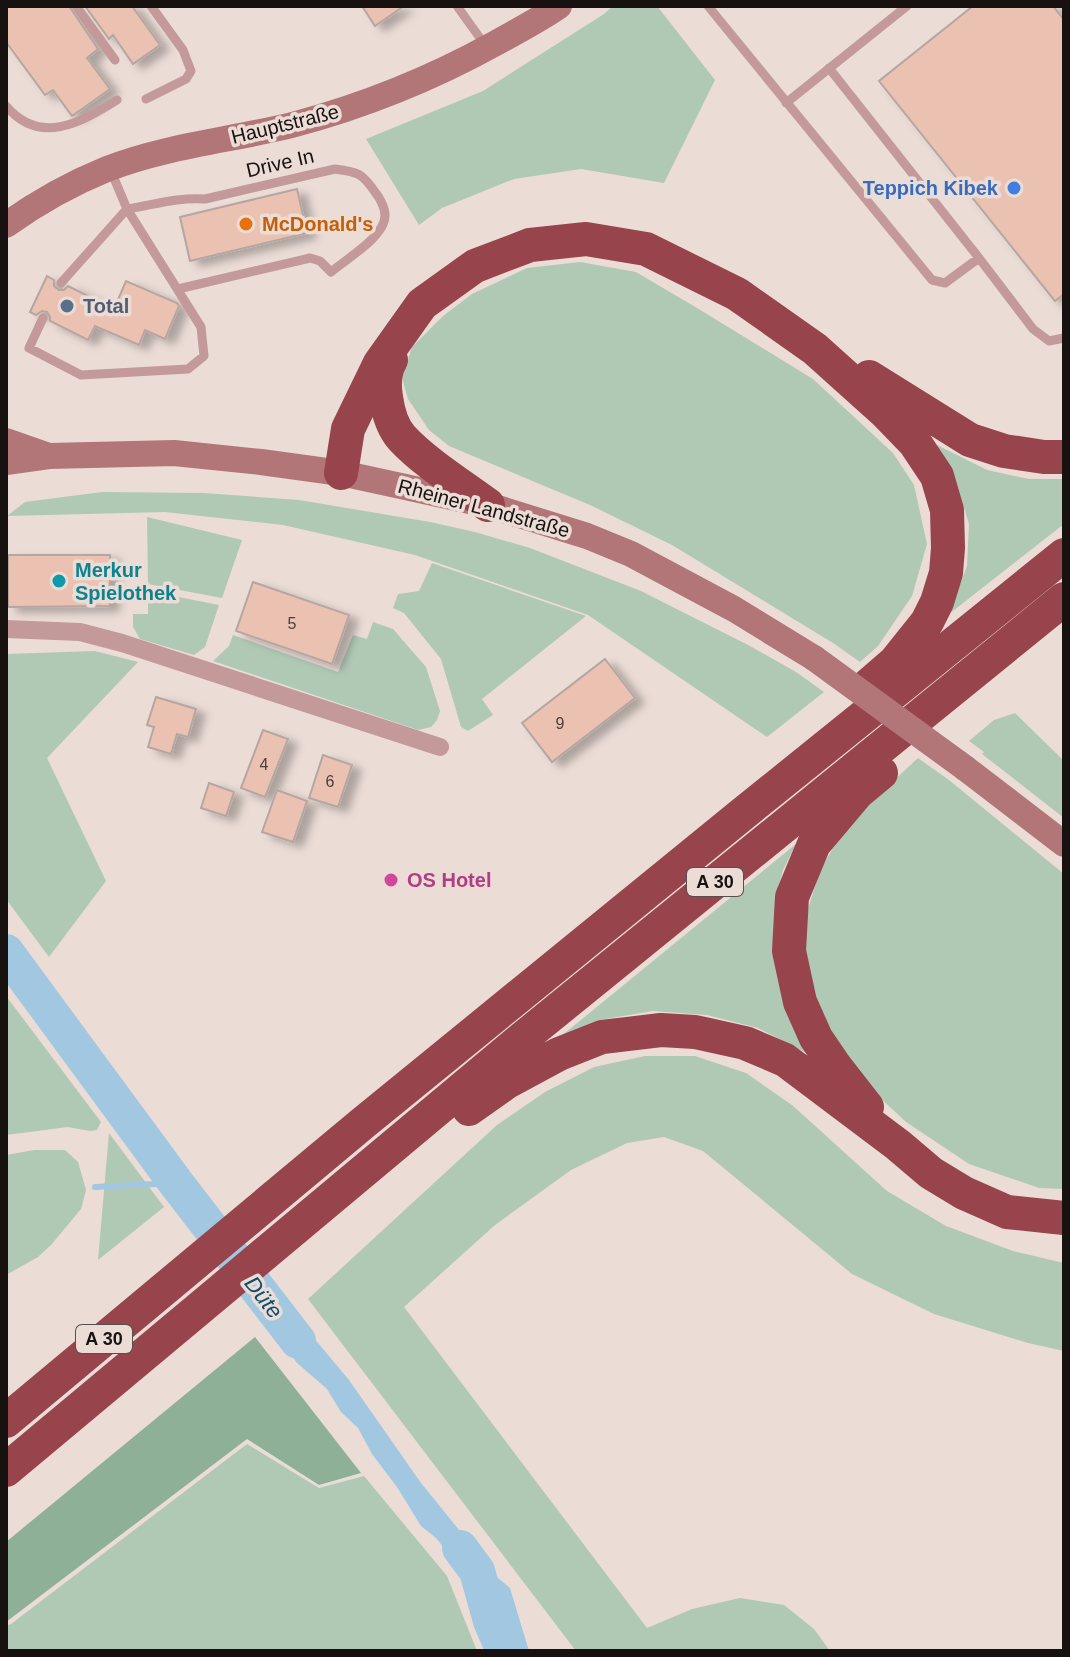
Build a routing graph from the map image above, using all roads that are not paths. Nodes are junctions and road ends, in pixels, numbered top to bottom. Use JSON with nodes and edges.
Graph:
{"nodes":[{"id":1,"x":76,"y":6,"type":"edge"},
{"id":2,"x":151,"y":6,"type":"edge"},
{"id":3,"x":457,"y":6,"type":"edge"},
{"id":4,"x":559,"y":6,"type":"edge"},
{"id":5,"x":708,"y":6,"type":"edge"},
{"id":6,"x":907,"y":6,"type":"edge"},
{"id":7,"x":487,"y":48,"type":"junction"},
{"id":8,"x":115,"y":60,"type":"dead end"},
{"id":9,"x":829,"y":68,"type":"junction"},
{"id":10,"x":146,"y":99,"type":"dead end"},
{"id":11,"x":117,"y":100,"type":"dead end"},
{"id":12,"x":786,"y":103,"type":"junction"},
{"id":13,"x":6,"y":106,"type":"edge"},
{"id":14,"x":109,"y":168,"type":"junction"},
{"id":15,"x":127,"y":209,"type":"junction"},
{"id":16,"x":6,"y":225,"type":"edge"},
{"id":17,"x":979,"y":258,"type":"junction"},
{"id":18,"x":61,"y":283,"type":"dead end"},
{"id":19,"x":178,"y":289,"type":"junction"},
{"id":20,"x":422,"y":304,"type":"junction"},
{"id":21,"x":43,"y":318,"type":"dead end"},
{"id":22,"x":1064,"y":338,"type":"edge"},
{"id":23,"x":815,"y":349,"type":"junction"},
{"id":24,"x":6,"y":441,"type":"edge"},
{"id":25,"x":49,"y":456,"type":"junction"},
{"id":26,"x":1064,"y":457,"type":"edge"},
{"id":27,"x":6,"y":462,"type":"edge"},
{"id":28,"x":341,"y":473,"type":"junction"},
{"id":29,"x":488,"y":505,"type":"junction"},
{"id":30,"x":1064,"y":555,"type":"edge"},
{"id":31,"x":1054,"y":607,"type":"edge"},
{"id":32,"x":6,"y":629,"type":"edge"},
{"id":33,"x":440,"y":747,"type":"dead end"},
{"id":34,"x":740,"y":816,"type":"junction"},
{"id":35,"x":1064,"y":844,"type":"edge"},
{"id":36,"x":898,"y":1145,"type":"junction"},
{"id":37,"x":388,"y":1150,"type":"junction"},
{"id":38,"x":1064,"y":1218,"type":"edge"},
{"id":39,"x":6,"y":1421,"type":"edge"},
{"id":40,"x":6,"y":1470,"type":"edge"}],
"edges":[{"from":1,"to":8,"type":"lane"},
{"from":2,"to":10,"type":"lane"},
{"from":3,"to":7,"type":"lane"},
{"from":4,"to":7,"type":"street","name":"Hauptstraße"},
{"from":5,"to":12,"type":"lane"},
{"from":6,"to":9,"type":"lane"},
{"from":7,"to":14,"type":"street","name":"Hauptstraße"},
{"from":9,"to":12,"type":"lane"},
{"from":9,"to":17,"type":"lane"},
{"from":11,"to":13,"type":"lane"},
{"from":12,"to":17,"type":"lane"},
{"from":14,"to":15,"type":"lane"},
{"from":14,"to":16,"type":"street","name":"Hauptstraße"},
{"from":15,"to":18,"type":"lane"},
{"from":15,"to":19,"type":"lane"},
{"from":15,"to":19,"type":"lane","name":"Drive In"},
{"from":17,"to":22,"type":"lane"},
{"from":19,"to":21,"type":"lane"},
{"from":20,"to":23,"type":"highway"},
{"from":20,"to":28,"type":"highway"},
{"from":20,"to":29,"type":"highway"},
{"from":23,"to":26,"type":"highway"},
{"from":23,"to":34,"type":"highway"},
{"from":24,"to":25,"type":"street"},
{"from":25,"to":27,"type":"street","name":"Rheiner Landstraße"},
{"from":25,"to":28,"type":"street","name":"Rheiner Landstraße"},
{"from":28,"to":29,"type":"street","name":"Rheiner Landstraße"},
{"from":29,"to":35,"type":"street","name":"Rheiner Landstraße","bridge":true},
{"from":30,"to":34,"type":"highway","number":"A 30"},
{"from":31,"to":36,"type":"highway"},
{"from":31,"to":37,"type":"highway","number":"A 30"},
{"from":32,"to":33,"type":"street"},
{"from":34,"to":39,"type":"highway","number":"A 30"},
{"from":36,"to":37,"type":"highway"},
{"from":36,"to":38,"type":"highway"},
{"from":37,"to":40,"type":"highway","number":"A 30"}]}
